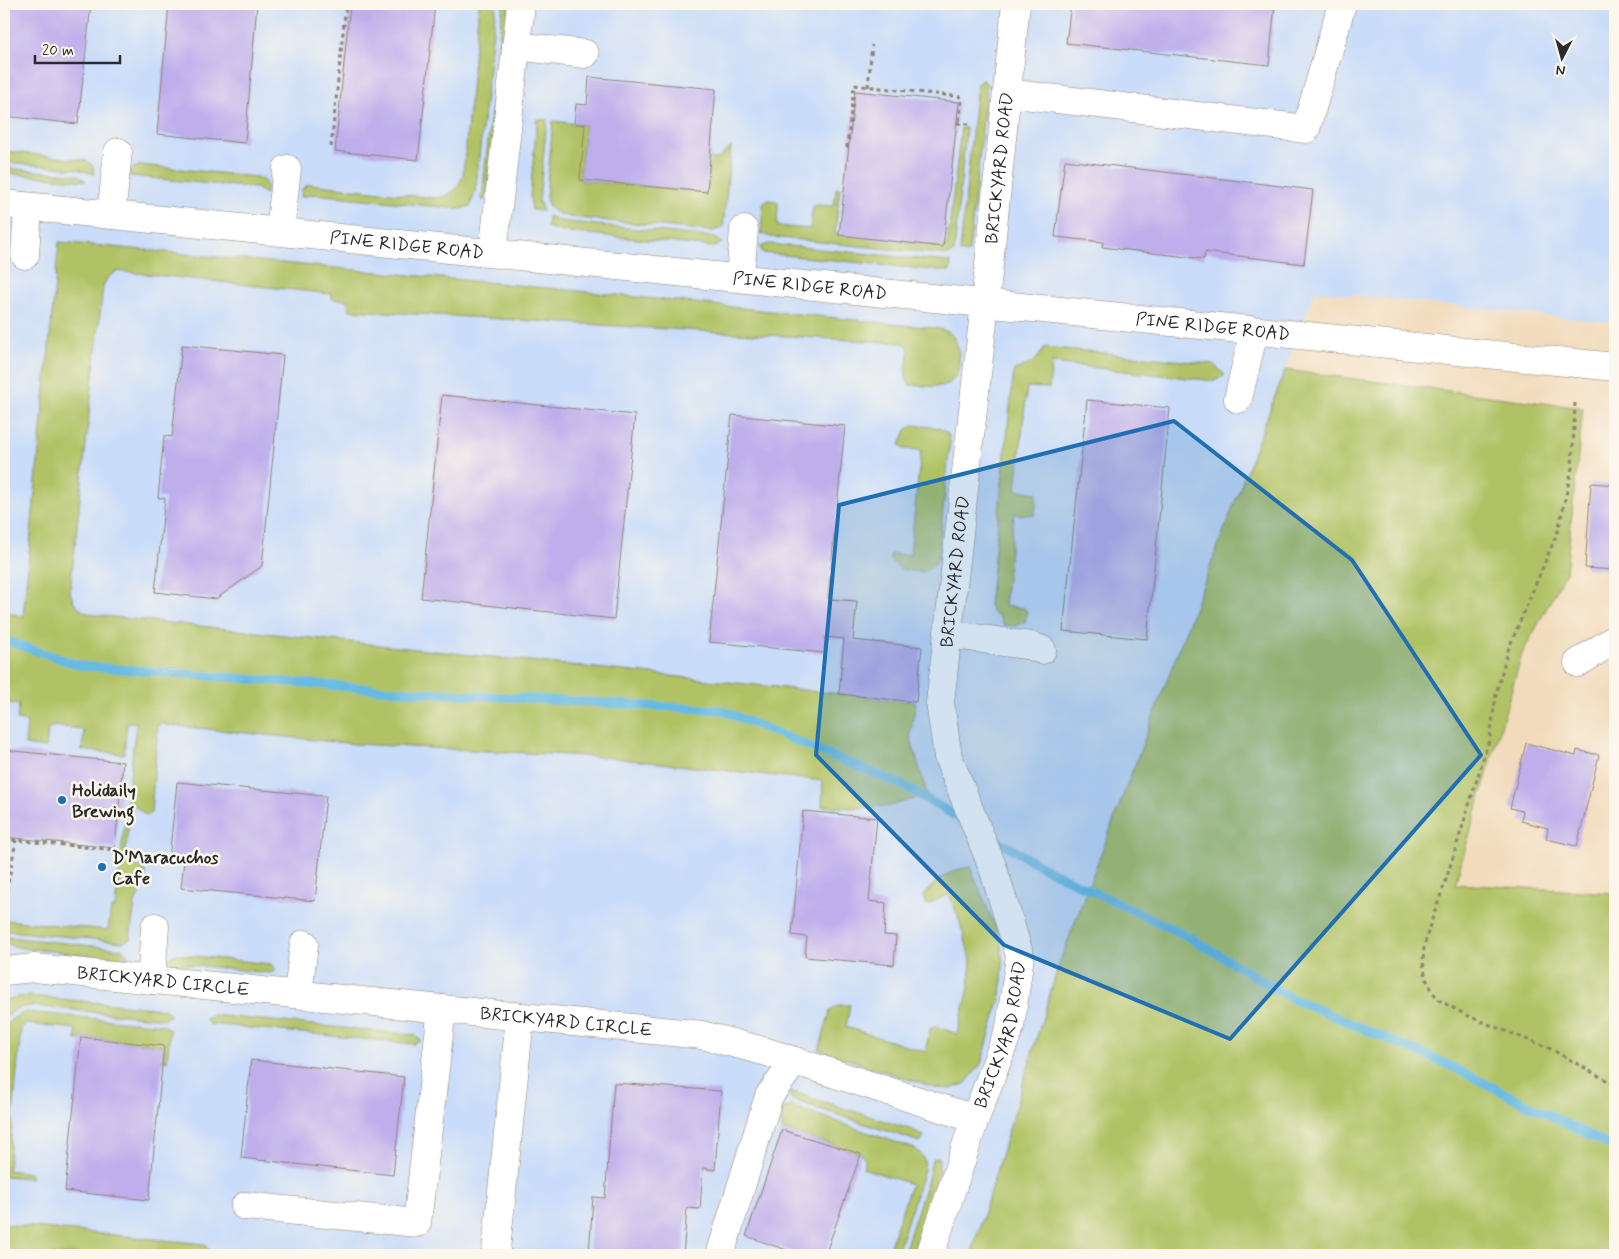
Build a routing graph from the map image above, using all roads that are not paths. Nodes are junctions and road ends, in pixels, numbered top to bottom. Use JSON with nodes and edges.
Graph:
{"nodes":[{"id":1,"x":521,"y":4,"type":"edge"},
{"id":2,"x":1016,"y":4,"type":"edge"},
{"id":3,"x":1342,"y":4,"type":"edge"},
{"id":4,"x":516,"y":46,"type":"junction"},
{"id":5,"x":585,"y":54,"type":"dead end"},
{"id":6,"x":1007,"y":93,"type":"junction"},
{"id":7,"x":118,"y":152,"type":"dead end"},
{"id":8,"x":287,"y":170,"type":"dead end"},
{"id":9,"x":16,"y":205,"type":"edge"},
{"id":10,"x":111,"y":215,"type":"junction"},
{"id":11,"x":744,"y":230,"type":"dead end"},
{"id":12,"x":280,"y":232,"type":"junction"},
{"id":13,"x":493,"y":253,"type":"junction"},
{"id":14,"x":25,"y":255,"type":"dead end"},
{"id":15,"x":740,"y":278,"type":"junction"},
{"id":16,"x":986,"y":303,"type":"junction"},
{"id":17,"x":1254,"y":330,"type":"junction"},
{"id":18,"x":1615,"y":368,"type":"edge"},
{"id":19,"x":1238,"y":399,"type":"dead end"},
{"id":20,"x":948,"y":634,"type":"junction"},
{"id":21,"x":1615,"y":639,"type":"edge"},
{"id":22,"x":1042,"y":650,"type":"dead end"},
{"id":23,"x":1578,"y":664,"type":"dead end"},
{"id":24,"x":155,"y":927,"type":"dead end"},
{"id":25,"x":304,"y":944,"type":"dead end"},
{"id":26,"x":4,"y":971,"type":"edge"},
{"id":27,"x":151,"y":980,"type":"junction"},
{"id":28,"x":298,"y":994,"type":"junction"},
{"id":29,"x":442,"y":1009,"type":"junction"},
{"id":30,"x":520,"y":1017,"type":"junction"},
{"id":31,"x":795,"y":1061,"type":"junction"},
{"id":32,"x":975,"y":1120,"type":"junction"},
{"id":33,"x":245,"y":1206,"type":"dead end"},
{"id":34,"x":496,"y":1250,"type":"dead end"},
{"id":35,"x":720,"y":1255,"type":"edge"},
{"id":36,"x":930,"y":1255,"type":"edge"}],
"edges":[{"from":1,"to":4,"type":"street"},
{"from":2,"to":6,"type":"street","name":"BRICKYARD ROAD"},
{"from":3,"to":6,"type":"street"},
{"from":4,"to":5,"type":"street"},
{"from":4,"to":13,"type":"street"},
{"from":6,"to":16,"type":"street","name":"BRICKYARD ROAD"},
{"from":7,"to":10,"type":"street"},
{"from":8,"to":12,"type":"street"},
{"from":9,"to":10,"type":"street","name":"PINE RIDGE ROAD"},
{"from":9,"to":14,"type":"street"},
{"from":10,"to":12,"type":"street","name":"PINE RIDGE ROAD"},
{"from":11,"to":15,"type":"street"},
{"from":12,"to":13,"type":"street","name":"PINE RIDGE ROAD"},
{"from":13,"to":15,"type":"street","name":"PINE RIDGE ROAD"},
{"from":15,"to":16,"type":"street","name":"PINE RIDGE ROAD"},
{"from":16,"to":17,"type":"street","name":"PINE RIDGE ROAD"},
{"from":16,"to":20,"type":"street","name":"BRICKYARD ROAD"},
{"from":17,"to":18,"type":"street","name":"PINE RIDGE ROAD"},
{"from":17,"to":19,"type":"street"},
{"from":20,"to":22,"type":"street"},
{"from":20,"to":32,"type":"street","name":"BRICKYARD ROAD"},
{"from":21,"to":23,"type":"street"},
{"from":24,"to":27,"type":"street"},
{"from":25,"to":28,"type":"street"},
{"from":26,"to":27,"type":"street","name":"BRICKYARD CIRCLE"},
{"from":27,"to":28,"type":"street","name":"BRICKYARD CIRCLE"},
{"from":28,"to":29,"type":"street","name":"BRICKYARD CIRCLE"},
{"from":29,"to":30,"type":"street","name":"BRICKYARD CIRCLE"},
{"from":29,"to":33,"type":"street"},
{"from":30,"to":31,"type":"street","name":"BRICKYARD CIRCLE"},
{"from":30,"to":34,"type":"street"},
{"from":31,"to":32,"type":"street","name":"BRICKYARD CIRCLE"},
{"from":31,"to":35,"type":"street"},
{"from":32,"to":36,"type":"street"}]}
